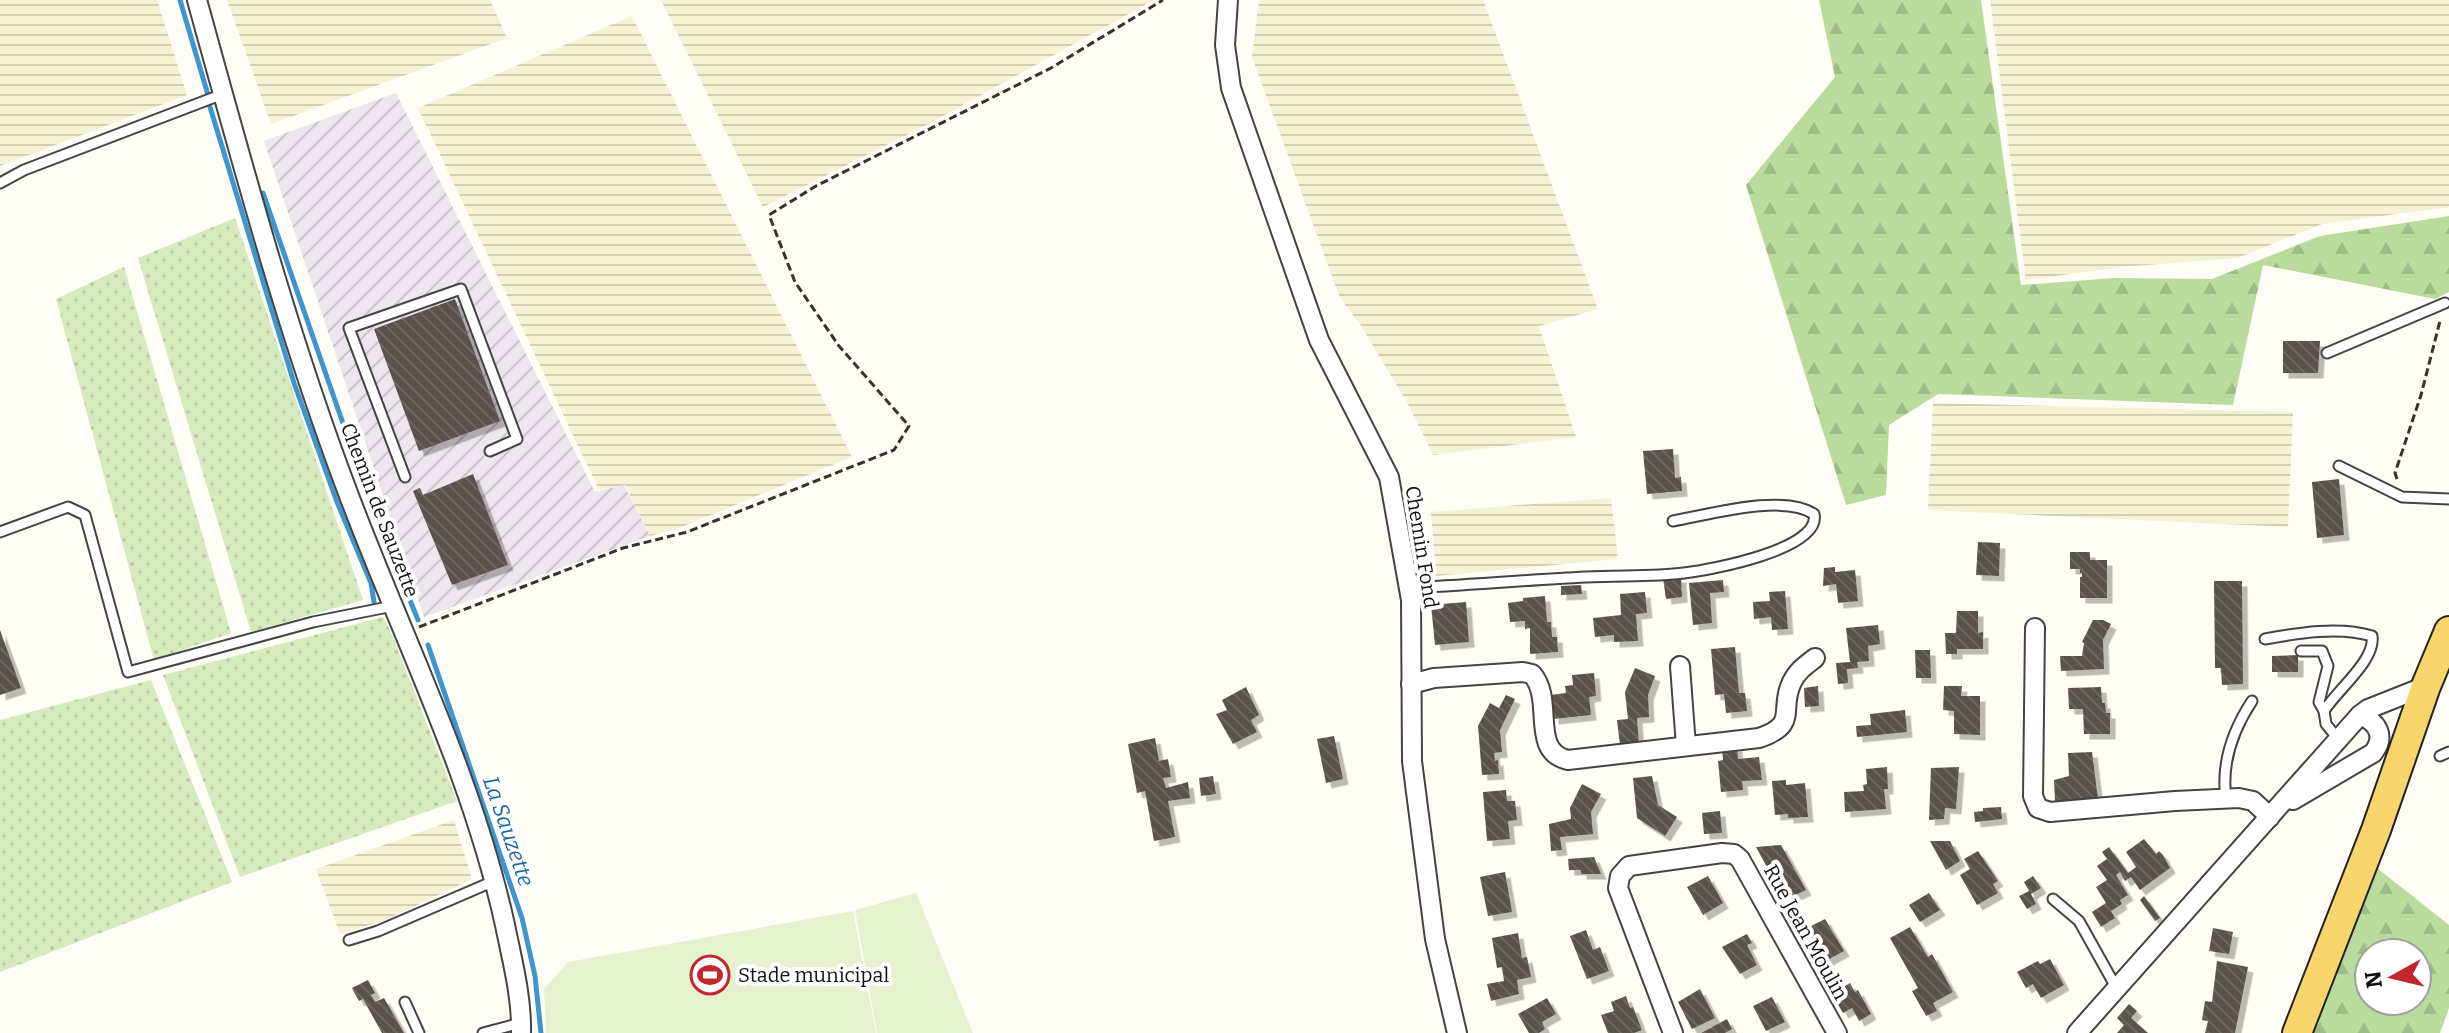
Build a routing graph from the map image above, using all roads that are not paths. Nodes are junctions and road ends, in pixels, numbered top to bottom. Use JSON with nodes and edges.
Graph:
{"nodes":[{"id":1,"x":197,"y":0,"type":"edge"},
{"id":2,"x":1228,"y":0,"type":"edge"},
{"id":3,"x":223,"y":94,"type":"junction"},
{"id":4,"x":0,"y":183,"type":"edge"},
{"id":5,"x":2445,"y":303,"type":"road end"},
{"id":6,"x":2327,"y":353,"type":"dead end"},
{"id":7,"x":490,"y":451,"type":"dead end"},
{"id":8,"x":2339,"y":466,"type":"dead end"},
{"id":9,"x":405,"y":477,"type":"dead end"},
{"id":10,"x":2449,"y":499,"type":"edge"},
{"id":11,"x":1673,"y":521,"type":"dead end"},
{"id":12,"x":0,"y":532,"type":"edge"},
{"id":13,"x":1409,"y":588,"type":"junction"},
{"id":14,"x":393,"y":606,"type":"junction"},
{"id":15,"x":2035,"y":628,"type":"dead end"},
{"id":16,"x":2449,"y":631,"type":"edge"},
{"id":17,"x":2265,"y":639,"type":"dead end"},
{"id":18,"x":2301,"y":651,"type":"dead end"},
{"id":19,"x":1815,"y":658,"type":"dead end"},
{"id":20,"x":1680,"y":666,"type":"dead end"},
{"id":21,"x":1411,"y":684,"type":"junction"},
{"id":22,"x":2426,"y":686,"type":"junction"},
{"id":23,"x":2252,"y":701,"type":"dead end"},
{"id":24,"x":2324,"y":711,"type":"junction"},
{"id":25,"x":2360,"y":715,"type":"junction"},
{"id":26,"x":2338,"y":739,"type":"junction"},
{"id":27,"x":1686,"y":746,"type":"junction"},
{"id":28,"x":2226,"y":799,"type":"junction"},
{"id":29,"x":2274,"y":813,"type":"junction"},
{"id":30,"x":494,"y":881,"type":"junction"},
{"id":31,"x":2053,"y":899,"type":"dead end"},
{"id":32,"x":349,"y":940,"type":"dead end"},
{"id":33,"x":2117,"y":989,"type":"junction"},
{"id":34,"x":405,"y":1002,"type":"dead end"},
{"id":35,"x":521,"y":1028,"type":"edge"},
{"id":36,"x":419,"y":1033,"type":"edge"},
{"id":37,"x":483,"y":1033,"type":"edge"},
{"id":38,"x":1457,"y":1033,"type":"edge"},
{"id":39,"x":1673,"y":1033,"type":"edge"},
{"id":40,"x":1837,"y":1033,"type":"edge"},
{"id":41,"x":2077,"y":1033,"type":"edge"},
{"id":42,"x":2297,"y":1033,"type":"edge"}],
"edges":[{"from":1,"to":3,"type":"street","name":"Chemin de Sauzette"},
{"from":2,"to":13,"type":"street","name":"Chemin Fond"},
{"from":3,"to":4,"type":"lane"},
{"from":3,"to":14,"type":"street","name":"Chemin de Sauzette"},
{"from":5,"to":6,"type":"lane"},
{"from":7,"to":9,"type":"lane"},
{"from":8,"to":10,"type":"lane"},
{"from":11,"to":13,"type":"lane"},
{"from":12,"to":14,"type":"lane"},
{"from":13,"to":21,"type":"street","name":"Chemin Fond"},
{"from":14,"to":30,"type":"street","name":"Chemin de Sauzette"},
{"from":15,"to":28,"type":"street"},
{"from":16,"to":22,"type":"main road"},
{"from":17,"to":24,"type":"lane"},
{"from":18,"to":24,"type":"lane"},
{"from":19,"to":27,"type":"street"},
{"from":20,"to":27,"type":"street"},
{"from":21,"to":27,"type":"street"},
{"from":21,"to":38,"type":"street","name":"Chemin Fond"},
{"from":22,"to":25,"type":"street"},
{"from":22,"to":42,"type":"main road"},
{"from":23,"to":28,"type":"lane"},
{"from":24,"to":26,"type":"lane"},
{"from":25,"to":26,"type":"street"},
{"from":25,"to":29,"type":"street"},
{"from":26,"to":29,"type":"street"},
{"from":28,"to":29,"type":"street"},
{"from":29,"to":33,"type":"street"},
{"from":30,"to":32,"type":"lane"},
{"from":30,"to":35,"type":"street","name":"Chemin de Sauzette"},
{"from":31,"to":33,"type":"lane"},
{"from":33,"to":41,"type":"street"},
{"from":34,"to":36,"type":"lane"},
{"from":35,"to":37,"type":"lane"},
{"from":39,"to":40,"type":"street","name":"Rue Jean Moulin"}]}
